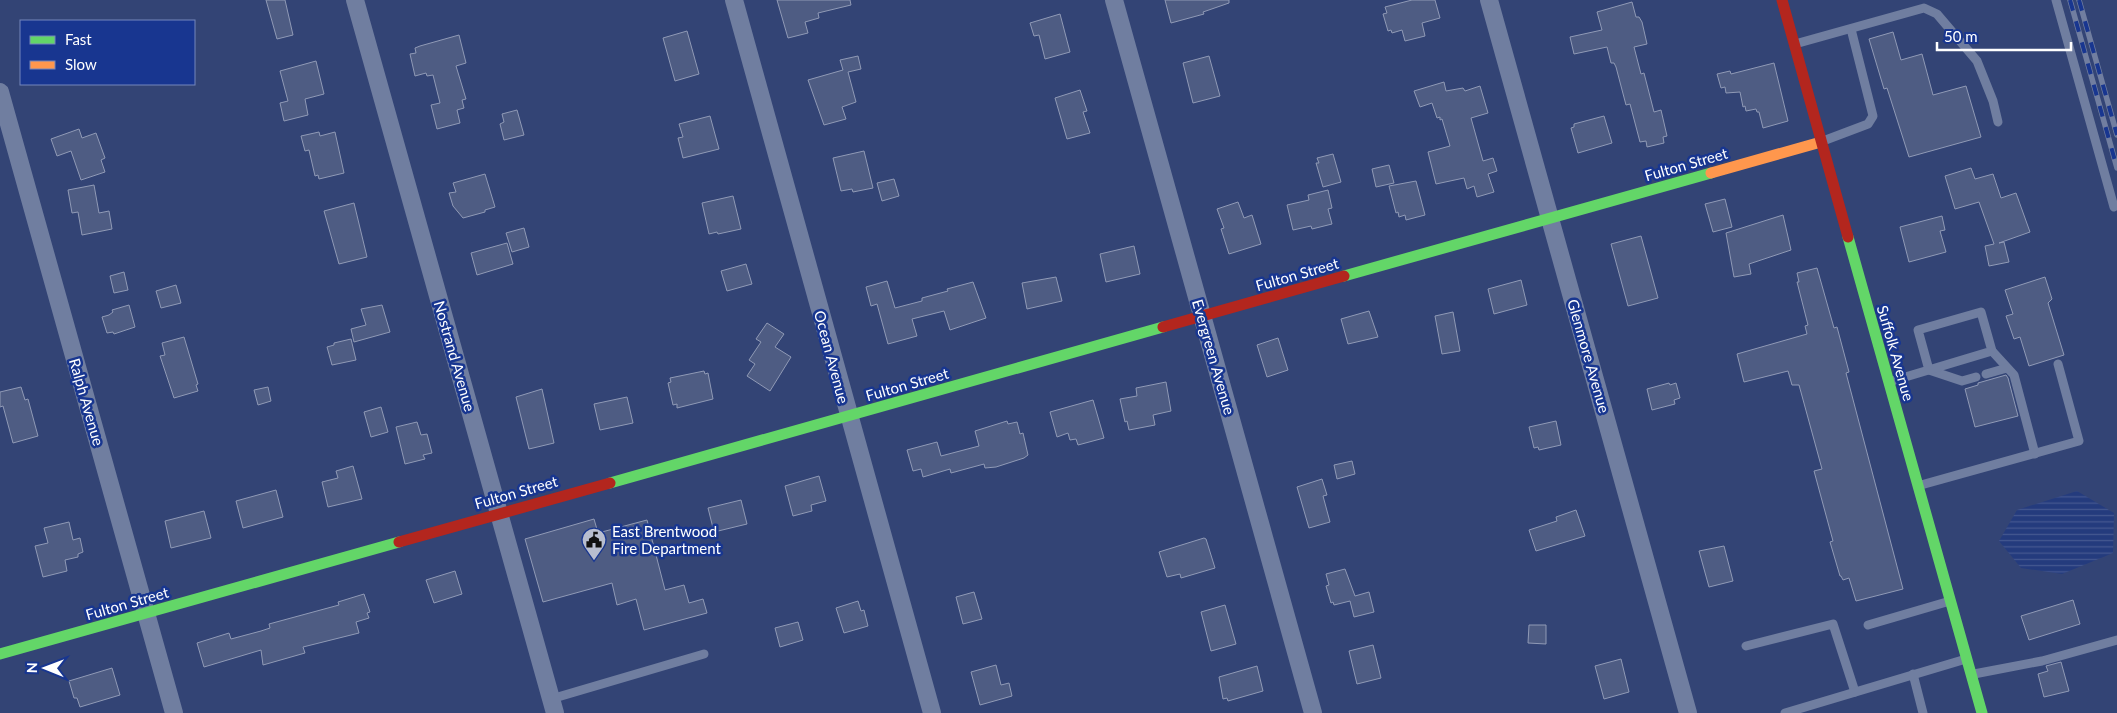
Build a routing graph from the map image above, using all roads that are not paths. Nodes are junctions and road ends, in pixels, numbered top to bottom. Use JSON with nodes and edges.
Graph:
{"nodes":[{"id":1,"x":355,"y":0,"type":"edge"},
{"id":2,"x":734,"y":0,"type":"edge"},
{"id":3,"x":1114,"y":0,"type":"edge"},
{"id":4,"x":1489,"y":0,"type":"edge"},
{"id":5,"x":1782,"y":0,"type":"edge"},
{"id":6,"x":2056,"y":0,"type":"edge"},
{"id":7,"x":1851,"y":29,"type":"junction"},
{"id":8,"x":1794,"y":44,"type":"junction"},
{"id":9,"x":0,"y":92,"type":"edge"},
{"id":10,"x":1998,"y":122,"type":"dead end"},
{"id":11,"x":1822,"y":142,"type":"junction"},
{"id":12,"x":2114,"y":207,"type":"dead end"},
{"id":13,"x":1551,"y":218,"type":"junction"},
{"id":14,"x":1202,"y":316,"type":"junction"},
{"id":15,"x":1992,"y":352,"type":"junction"},
{"id":16,"x":2058,"y":364,"type":"dead end"},
{"id":17,"x":2007,"y":368,"type":"junction"},
{"id":18,"x":1929,"y":370,"type":"junction"},
{"id":19,"x":1986,"y":374,"type":"dead end"},
{"id":20,"x":1976,"y":377,"type":"dead end"},
{"id":21,"x":1889,"y":381,"type":"junction"},
{"id":22,"x":848,"y":416,"type":"junction"},
{"id":23,"x":2035,"y":454,"type":"junction"},
{"id":24,"x":1918,"y":486,"type":"junction"},
{"id":25,"x":499,"y":512,"type":"junction"},
{"id":26,"x":1950,"y":601,"type":"junction"},
{"id":27,"x":146,"y":613,"type":"junction"},
{"id":28,"x":1868,"y":625,"type":"dead end"},
{"id":29,"x":2117,"y":640,"type":"edge"},
{"id":30,"x":1746,"y":646,"type":"dead end"},
{"id":31,"x":0,"y":654,"type":"edge"},
{"id":32,"x":704,"y":654,"type":"dead end"},
{"id":33,"x":1966,"y":658,"type":"junction"},
{"id":34,"x":1912,"y":674,"type":"junction"},
{"id":35,"x":1971,"y":675,"type":"junction"},
{"id":36,"x":1855,"y":692,"type":"junction"},
{"id":37,"x":553,"y":706,"type":"edge"},
{"id":38,"x":174,"y":713,"type":"edge"},
{"id":39,"x":932,"y":713,"type":"edge"},
{"id":40,"x":1313,"y":713,"type":"edge"},
{"id":41,"x":1688,"y":713,"type":"edge"},
{"id":42,"x":1785,"y":713,"type":"edge"},
{"id":43,"x":1923,"y":713,"type":"edge"},
{"id":44,"x":1982,"y":713,"type":"edge"}],
"edges":[{"from":1,"to":25,"type":"street","name":"Nostrand Avenue"},
{"from":2,"to":22,"type":"street","name":"Ocean Avenue"},
{"from":3,"to":14,"type":"street","name":"Evergreen Avenue"},
{"from":4,"to":13,"type":"street","name":"Glenmore Avenue"},
{"from":5,"to":8,"type":"street","name":"Suffolk Avenue"},
{"from":6,"to":12,"type":"lane"},
{"from":7,"to":8,"type":"lane"},
{"from":7,"to":10,"type":"lane"},
{"from":7,"to":11,"type":"lane"},
{"from":8,"to":11,"type":"street","name":"Suffolk Avenue"},
{"from":9,"to":27,"type":"street","name":"Ralph Avenue"},
{"from":11,"to":13,"type":"street","name":"Fulton Street"},
{"from":11,"to":21,"type":"street","name":"Suffolk Avenue"},
{"from":13,"to":14,"type":"street","name":"Fulton Street"},
{"from":13,"to":41,"type":"street","name":"Glenmore Avenue"},
{"from":14,"to":22,"type":"street","name":"Fulton Street"},
{"from":14,"to":40,"type":"street","name":"Evergreen Avenue"},
{"from":15,"to":17,"type":"lane"},
{"from":15,"to":18,"type":"lane"},
{"from":15,"to":18,"type":"lane"},
{"from":16,"to":23,"type":"lane"},
{"from":17,"to":19,"type":"lane"},
{"from":17,"to":23,"type":"lane"},
{"from":18,"to":20,"type":"lane"},
{"from":18,"to":21,"type":"lane"},
{"from":21,"to":24,"type":"street","name":"Suffolk Avenue"},
{"from":22,"to":25,"type":"street","name":"Fulton Street"},
{"from":22,"to":39,"type":"street","name":"Ocean Avenue"},
{"from":23,"to":24,"type":"lane"},
{"from":24,"to":26,"type":"street","name":"Suffolk Avenue"},
{"from":25,"to":27,"type":"street","name":"Fulton Street"},
{"from":25,"to":37,"type":"street","name":"Nostrand Avenue"},
{"from":26,"to":28,"type":"lane"},
{"from":26,"to":33,"type":"street","name":"Suffolk Avenue"},
{"from":27,"to":31,"type":"street","name":"Fulton Street"},
{"from":27,"to":38,"type":"street","name":"Ralph Avenue"},
{"from":29,"to":35,"type":"lane"},
{"from":30,"to":36,"type":"lane"},
{"from":32,"to":37,"type":"lane"},
{"from":33,"to":34,"type":"lane"},
{"from":33,"to":35,"type":"street","name":"Suffolk Avenue"},
{"from":34,"to":36,"type":"lane"},
{"from":34,"to":43,"type":"lane"},
{"from":35,"to":44,"type":"street","name":"Suffolk Avenue"},
{"from":36,"to":42,"type":"lane"}]}
